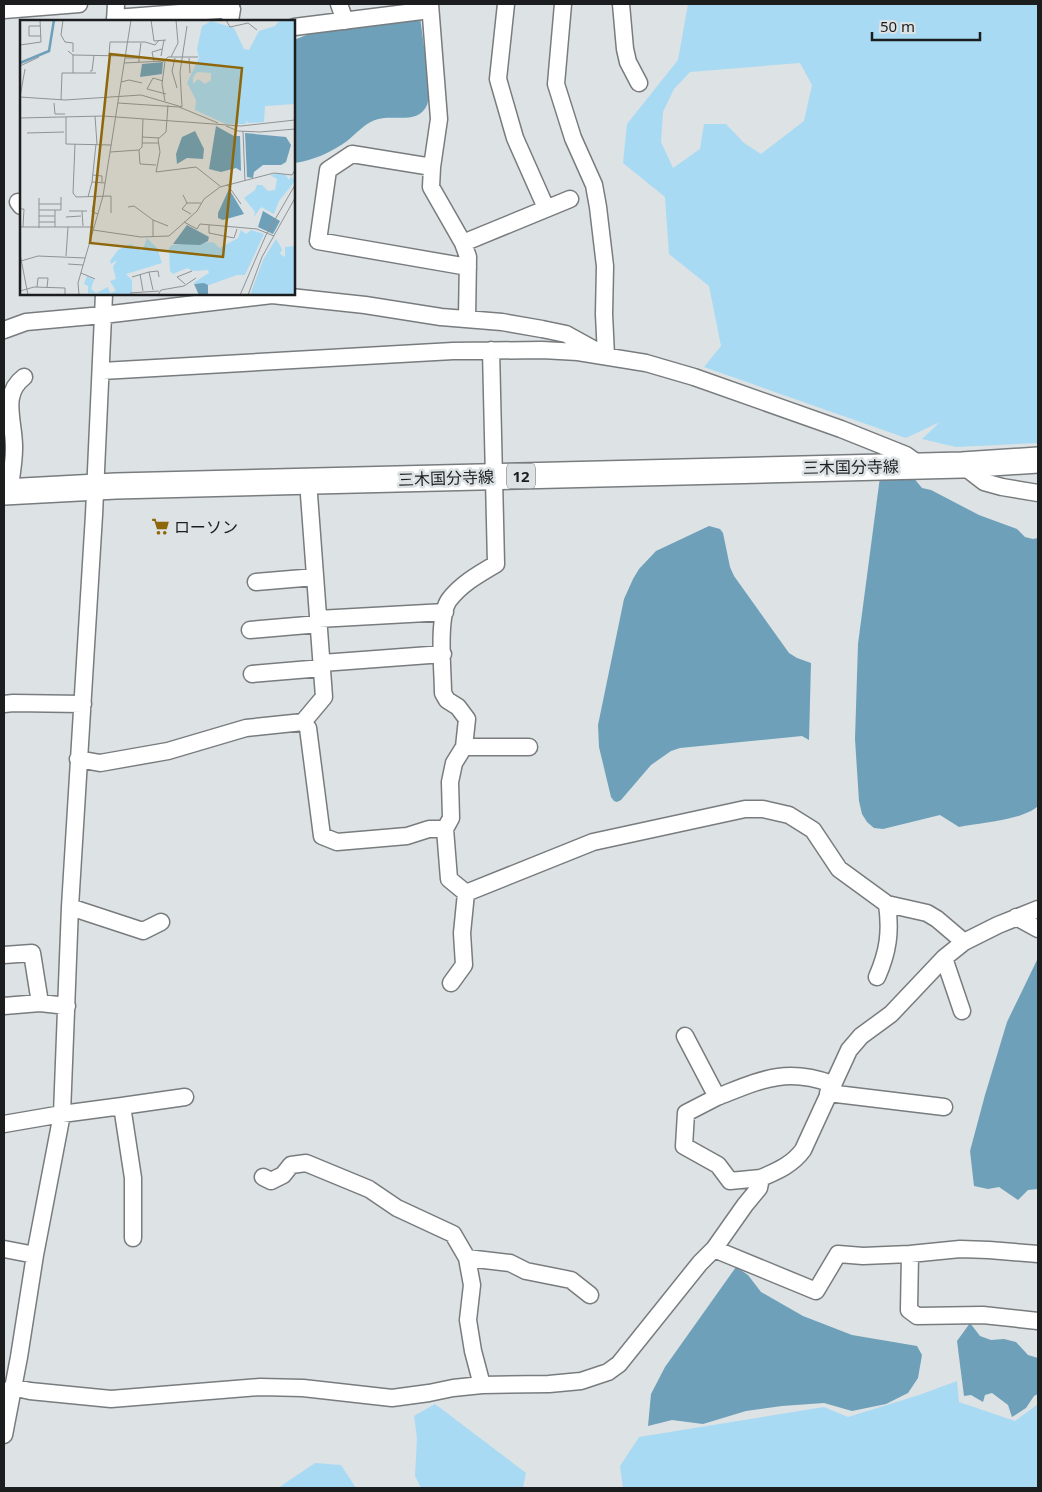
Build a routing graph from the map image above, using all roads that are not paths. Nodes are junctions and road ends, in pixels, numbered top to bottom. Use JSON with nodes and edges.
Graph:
{"nodes":[{"id":1,"x":79,"y":4,"type":"edge"},
{"id":2,"x":339,"y":4,"type":"edge"},
{"id":3,"x":430,"y":4,"type":"edge"},
{"id":4,"x":506,"y":4,"type":"edge"},
{"id":5,"x":563,"y":4,"type":"edge"},
{"id":6,"x":621,"y":4,"type":"edge"},
{"id":7,"x":4,"y":10,"type":"edge"},
{"id":8,"x":234,"y":11,"type":"edge"},
{"id":9,"x":115,"y":14,"type":"edge"},
{"id":10,"x":345,"y":21,"type":"junction"},
{"id":11,"x":295,"y":27,"type":"edge"},
{"id":12,"x":639,"y":83,"type":"dead end"},
{"id":13,"x":432,"y":167,"type":"junction"},
{"id":14,"x":570,"y":199,"type":"dead end"},
{"id":15,"x":546,"y":208,"type":"junction"},
{"id":16,"x":463,"y":243,"type":"junction"},
{"id":17,"x":468,"y":267,"type":"junction"},
{"id":18,"x":104,"y":295,"type":"edge"},
{"id":19,"x":103,"y":315,"type":"junction"},
{"id":20,"x":467,"y":319,"type":"junction"},
{"id":21,"x":4,"y":330,"type":"edge"},
{"id":22,"x":491,"y":350,"type":"junction"},
{"id":23,"x":606,"y":356,"type":"junction"},
{"id":24,"x":102,"y":371,"type":"junction"},
{"id":25,"x":24,"y":376,"type":"dead end"},
{"id":26,"x":1038,"y":460,"type":"edge"},
{"id":27,"x":920,"y":465,"type":"junction"},
{"id":28,"x":962,"y":465,"type":"junction"},
{"id":29,"x":494,"y":476,"type":"junction"},
{"id":30,"x":308,"y":481,"type":"junction"},
{"id":31,"x":95,"y":487,"type":"junction"},
{"id":32,"x":6,"y":492,"type":"edge"},
{"id":33,"x":1038,"y":493,"type":"edge"},
{"id":34,"x":315,"y":577,"type":"junction"},
{"id":35,"x":256,"y":582,"type":"dead end"},
{"id":36,"x":445,"y":612,"type":"junction"},
{"id":37,"x":318,"y":621,"type":"junction"},
{"id":38,"x":250,"y":630,"type":"dead end"},
{"id":39,"x":442,"y":654,"type":"junction"},
{"id":40,"x":322,"y":666,"type":"junction"},
{"id":41,"x":252,"y":674,"type":"dead end"},
{"id":42,"x":4,"y":704,"type":"edge"},
{"id":43,"x":83,"y":704,"type":"junction"},
{"id":44,"x":303,"y":722,"type":"junction"},
{"id":45,"x":464,"y":747,"type":"junction"},
{"id":46,"x":529,"y":747,"type":"dead end"},
{"id":47,"x":78,"y":759,"type":"junction"},
{"id":48,"x":444,"y":829,"type":"junction"},
{"id":49,"x":466,"y":893,"type":"junction"},
{"id":50,"x":887,"y":904,"type":"junction"},
{"id":51,"x":70,"y":907,"type":"junction"},
{"id":52,"x":1038,"y":909,"type":"edge"},
{"id":53,"x":1016,"y":917,"type":"junction"},
{"id":54,"x":160,"y":922,"type":"dead end"},
{"id":55,"x":1038,"y":929,"type":"edge"},
{"id":56,"x":964,"y":942,"type":"junction"},
{"id":57,"x":4,"y":955,"type":"edge"},
{"id":58,"x":944,"y":958,"type":"junction"},
{"id":59,"x":877,"y":977,"type":"dead end"},
{"id":60,"x":451,"y":983,"type":"dead end"},
{"id":61,"x":40,"y":1003,"type":"junction"},
{"id":62,"x":4,"y":1006,"type":"edge"},
{"id":63,"x":67,"y":1006,"type":"junction"},
{"id":64,"x":962,"y":1011,"type":"dead end"},
{"id":65,"x":685,"y":1036,"type":"dead end"},
{"id":66,"x":830,"y":1089,"type":"junction"},
{"id":67,"x":185,"y":1097,"type":"dead end"},
{"id":68,"x":717,"y":1097,"type":"junction"},
{"id":69,"x":122,"y":1106,"type":"junction"},
{"id":70,"x":944,"y":1107,"type":"dead end"},
{"id":71,"x":62,"y":1114,"type":"junction"},
{"id":72,"x":4,"y":1124,"type":"edge"},
{"id":73,"x":263,"y":1177,"type":"dead end"},
{"id":74,"x":761,"y":1178,"type":"junction"},
{"id":75,"x":132,"y":1238,"type":"dead end"},
{"id":76,"x":4,"y":1249,"type":"edge"},
{"id":77,"x":714,"y":1249,"type":"junction"},
{"id":78,"x":910,"y":1254,"type":"junction"},
{"id":79,"x":1038,"y":1254,"type":"edge"},
{"id":80,"x":35,"y":1255,"type":"junction"},
{"id":81,"x":467,"y":1258,"type":"junction"},
{"id":82,"x":590,"y":1295,"type":"dead end"},
{"id":83,"x":1038,"y":1320,"type":"edge"},
{"id":84,"x":11,"y":1357,"type":"edge"},
{"id":85,"x":482,"y":1385,"type":"junction"},
{"id":86,"x":12,"y":1387,"type":"junction"},
{"id":87,"x":4,"y":1435,"type":"edge"}],
"edges":[{"from":1,"to":7,"type":"street"},
{"from":2,"to":10,"type":"street"},
{"from":3,"to":10,"type":"street"},
{"from":3,"to":13,"type":"street"},
{"from":4,"to":15,"type":"street"},
{"from":5,"to":23,"type":"street"},
{"from":6,"to":12,"type":"street"},
{"from":8,"to":9,"type":"street"},
{"from":10,"to":11,"type":"street"},
{"from":13,"to":16,"type":"street"},
{"from":13,"to":17,"type":"street"},
{"from":14,"to":15,"type":"street"},
{"from":15,"to":16,"type":"street"},
{"from":16,"to":17,"type":"street"},
{"from":17,"to":20,"type":"street"},
{"from":18,"to":19,"type":"street"},
{"from":19,"to":20,"type":"street"},
{"from":19,"to":21,"type":"street"},
{"from":19,"to":24,"type":"street"},
{"from":20,"to":23,"type":"street"},
{"from":22,"to":23,"type":"street"},
{"from":22,"to":24,"type":"street"},
{"from":22,"to":29,"type":"street"},
{"from":23,"to":27,"type":"street"},
{"from":24,"to":31,"type":"street"},
{"from":25,"to":32,"type":"street"},
{"from":26,"to":28,"type":"main road","name":"三木国分寺線","number":"12"},
{"from":27,"to":28,"type":"main road","name":"三木国分寺線","number":"12"},
{"from":27,"to":29,"type":"main road","name":"三木国分寺線","number":"12"},
{"from":28,"to":33,"type":"street"},
{"from":29,"to":30,"type":"main road","name":"三木国分寺線","number":"12"},
{"from":29,"to":36,"type":"street"},
{"from":30,"to":31,"type":"main road","name":"三木国分寺線","number":"12"},
{"from":30,"to":34,"type":"street"},
{"from":31,"to":32,"type":"main road","name":"三木国分寺線","number":"12"},
{"from":31,"to":43,"type":"street"},
{"from":34,"to":35,"type":"street"},
{"from":34,"to":37,"type":"street"},
{"from":36,"to":37,"type":"street"},
{"from":36,"to":39,"type":"street"},
{"from":37,"to":38,"type":"street"},
{"from":37,"to":40,"type":"street"},
{"from":39,"to":40,"type":"street"},
{"from":39,"to":45,"type":"street"},
{"from":40,"to":41,"type":"street"},
{"from":40,"to":44,"type":"street"},
{"from":42,"to":43,"type":"street"},
{"from":43,"to":47,"type":"street"},
{"from":44,"to":47,"type":"street"},
{"from":44,"to":48,"type":"street"},
{"from":45,"to":46,"type":"street"},
{"from":45,"to":48,"type":"street"},
{"from":47,"to":51,"type":"street"},
{"from":48,"to":49,"type":"street"},
{"from":49,"to":50,"type":"street"},
{"from":49,"to":60,"type":"street"},
{"from":50,"to":56,"type":"street"},
{"from":50,"to":59,"type":"street"},
{"from":51,"to":54,"type":"street"},
{"from":51,"to":63,"type":"street"},
{"from":52,"to":53,"type":"street"},
{"from":53,"to":55,"type":"street"},
{"from":53,"to":56,"type":"street"},
{"from":56,"to":58,"type":"street"},
{"from":57,"to":61,"type":"street"},
{"from":58,"to":64,"type":"street"},
{"from":58,"to":66,"type":"street"},
{"from":61,"to":62,"type":"street"},
{"from":61,"to":63,"type":"street"},
{"from":63,"to":71,"type":"street"},
{"from":65,"to":68,"type":"street"},
{"from":66,"to":68,"type":"street"},
{"from":66,"to":70,"type":"street"},
{"from":66,"to":74,"type":"street"},
{"from":67,"to":69,"type":"street"},
{"from":68,"to":74,"type":"street"},
{"from":69,"to":71,"type":"street"},
{"from":69,"to":75,"type":"street"},
{"from":71,"to":72,"type":"street"},
{"from":71,"to":80,"type":"street"},
{"from":73,"to":81,"type":"street"},
{"from":74,"to":77,"type":"street"},
{"from":76,"to":80,"type":"street"},
{"from":77,"to":78,"type":"street"},
{"from":77,"to":85,"type":"street"},
{"from":78,"to":79,"type":"street"},
{"from":78,"to":83,"type":"street"},
{"from":80,"to":84,"type":"street"},
{"from":81,"to":82,"type":"street"},
{"from":81,"to":85,"type":"street"},
{"from":84,"to":86,"type":"street"},
{"from":85,"to":86,"type":"street"},
{"from":86,"to":87,"type":"street"}]}
